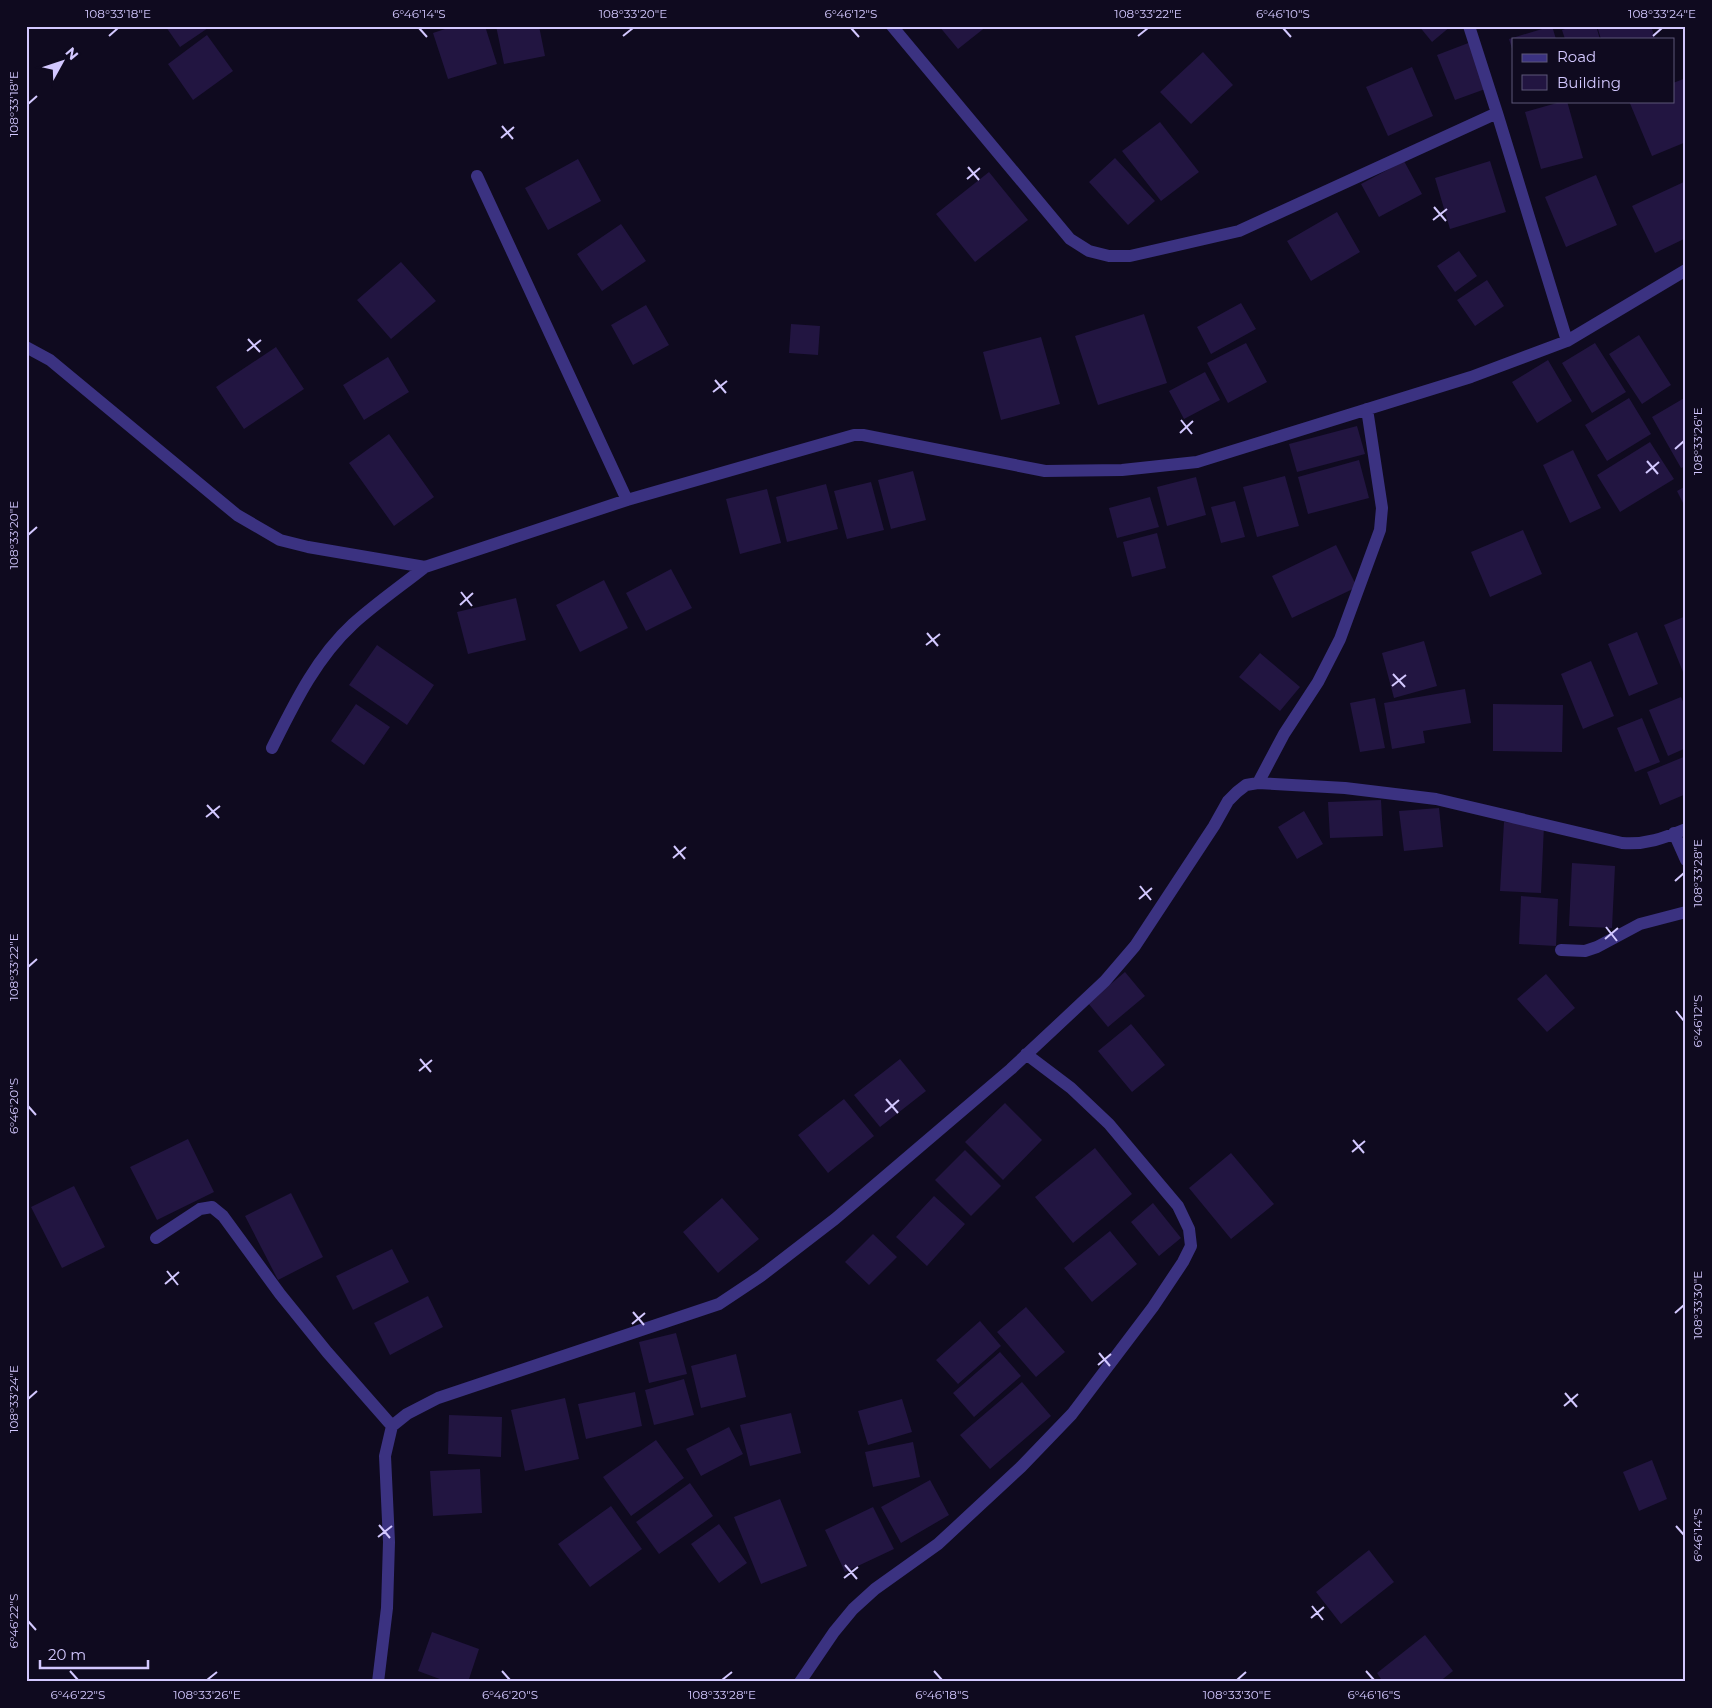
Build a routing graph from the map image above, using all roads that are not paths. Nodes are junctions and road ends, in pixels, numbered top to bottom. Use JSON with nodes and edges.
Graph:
{"nodes":[{"id":1,"x":892,"y":26,"type":"edge"},
{"id":2,"x":1469,"y":26,"type":"edge"},
{"id":3,"x":1496,"y":113,"type":"junction"},
{"id":4,"x":477,"y":176,"type":"dead end"},
{"id":5,"x":1686,"y":270,"type":"edge"},
{"id":6,"x":1567,"y":341,"type":"junction"},
{"id":7,"x":26,"y":347,"type":"edge"},
{"id":8,"x":1367,"y":409,"type":"junction"},
{"id":9,"x":627,"y":500,"type":"junction"},
{"id":10,"x":424,"y":567,"type":"junction"},
{"id":11,"x":272,"y":748,"type":"dead end"},
{"id":12,"x":1258,"y":783,"type":"junction"},
{"id":13,"x":1680,"y":831,"type":"edge"},
{"id":14,"x":1686,"y":860,"type":"edge"},
{"id":15,"x":1686,"y":912,"type":"edge"},
{"id":16,"x":1561,"y":950,"type":"dead end"},
{"id":17,"x":1026,"y":1054,"type":"junction"},
{"id":18,"x":156,"y":1238,"type":"dead end"},
{"id":19,"x":392,"y":1426,"type":"junction"},
{"id":20,"x":378,"y":1682,"type":"edge"},
{"id":21,"x":800,"y":1682,"type":"edge"}],
"edges":[{"from":1,"to":3,"type":"street"},
{"from":2,"to":3,"type":"street"},
{"from":3,"to":6,"type":"street"},
{"from":4,"to":9,"type":"street"},
{"from":5,"to":6,"type":"street"},
{"from":6,"to":8,"type":"street"},
{"from":7,"to":10,"type":"street"},
{"from":8,"to":9,"type":"street"},
{"from":8,"to":12,"type":"street"},
{"from":9,"to":10,"type":"street"},
{"from":10,"to":11,"type":"street"},
{"from":12,"to":13,"type":"street"},
{"from":12,"to":17,"type":"street"},
{"from":13,"to":14,"type":"street"},
{"from":15,"to":16,"type":"street"},
{"from":17,"to":19,"type":"street"},
{"from":17,"to":21,"type":"street"},
{"from":18,"to":19,"type":"street"},
{"from":19,"to":20,"type":"street"}]}
